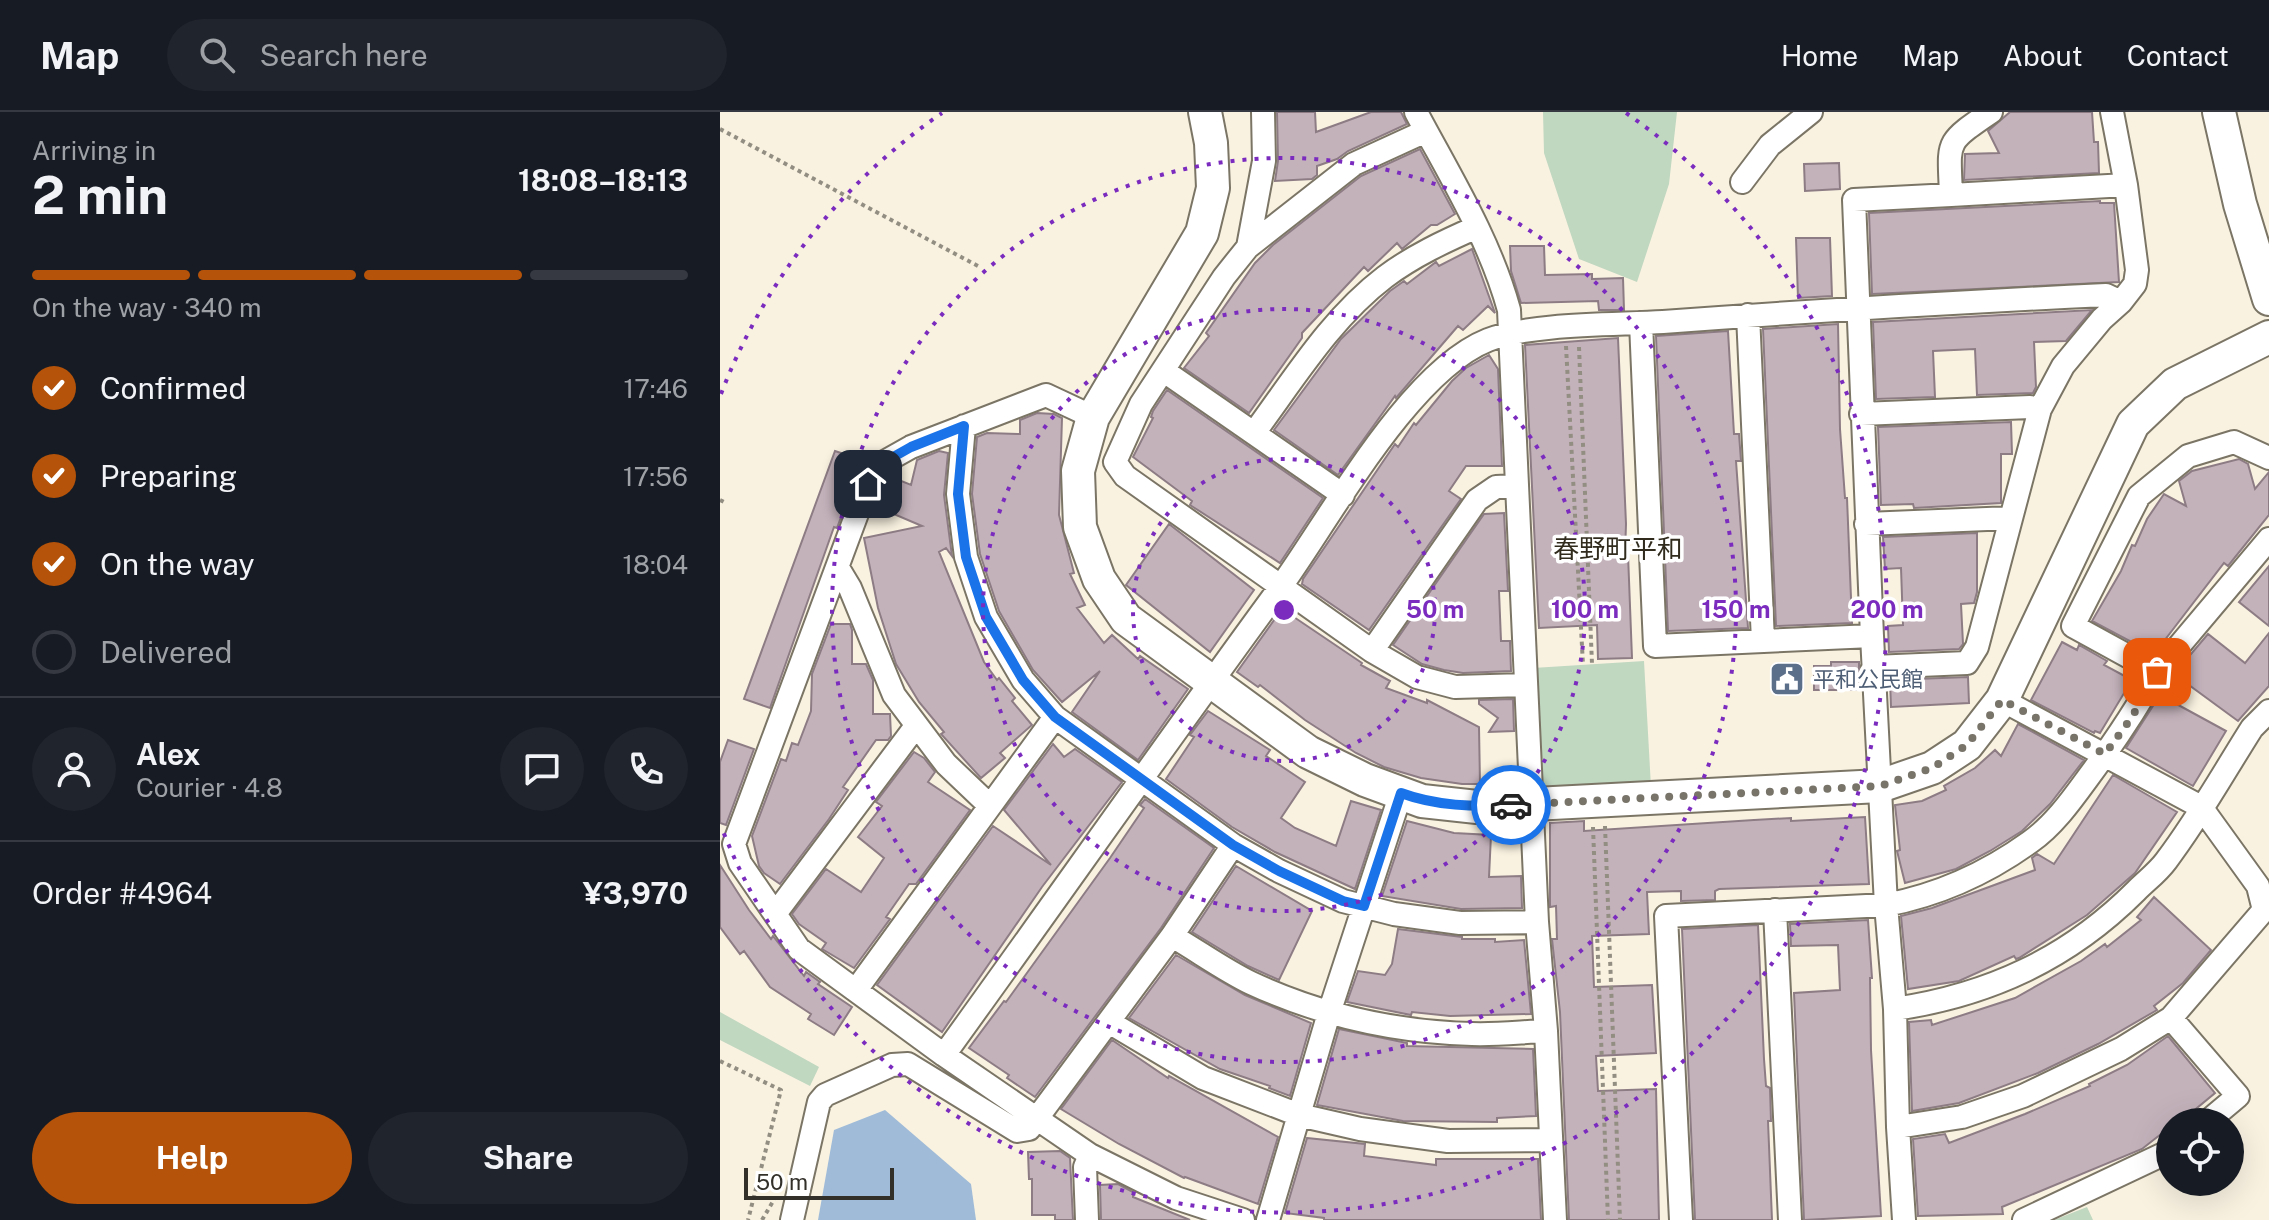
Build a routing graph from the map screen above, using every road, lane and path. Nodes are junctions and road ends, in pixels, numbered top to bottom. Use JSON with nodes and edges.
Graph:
{"nodes":[{"id":1,"x":1205,"y":112,"type":"edge"},
{"id":2,"x":1263,"y":112,"type":"edge"},
{"id":3,"x":1811,"y":112,"type":"edge"},
{"id":4,"x":1991,"y":112,"type":"edge"},
{"id":5,"x":2112,"y":112,"type":"edge"},
{"id":6,"x":2219,"y":112,"type":"edge"},
{"id":7,"x":1421,"y":122,"type":"edge"},
{"id":8,"x":720,"y":129,"type":"edge"},
{"id":9,"x":1742,"y":182,"type":"dead end"},
{"id":10,"x":2126,"y":185,"type":"junction"},
{"id":11,"x":1951,"y":195,"type":"junction"},
{"id":12,"x":1477,"y":227,"type":"junction"},
{"id":13,"x":1248,"y":247,"type":"junction"},
{"id":14,"x":978,"y":266,"type":"dead end"},
{"id":15,"x":2269,"y":299,"type":"edge"},
{"id":16,"x":2121,"y":302,"type":"junction"},
{"id":17,"x":1856,"y":308,"type":"junction"},
{"id":18,"x":1748,"y":315,"type":"junction"},
{"id":19,"x":1641,"y":323,"type":"junction"},
{"id":20,"x":1572,"y":327,"type":"junction"},
{"id":21,"x":1511,"y":333,"type":"junction"},
{"id":22,"x":2269,"y":337,"type":"edge"},
{"id":23,"x":1164,"y":371,"type":"junction"},
{"id":24,"x":2040,"y":409,"type":"junction"},
{"id":25,"x":1861,"y":414,"type":"junction"},
{"id":26,"x":1093,"y":417,"type":"junction"},
{"id":27,"x":964,"y":426,"type":"junction"},
{"id":28,"x":1254,"y":433,"type":"junction"},
{"id":29,"x":2269,"y":458,"type":"edge"},
{"id":30,"x":1517,"y":486,"type":"junction"},
{"id":31,"x":1343,"y":495,"type":"junction"},
{"id":32,"x":720,"y":500,"type":"edge"},
{"id":33,"x":726,"y":503,"type":"dead end"},
{"id":34,"x":2011,"y":518,"type":"junction"},
{"id":35,"x":1866,"y":524,"type":"junction"},
{"id":36,"x":2269,"y":539,"type":"edge"},
{"id":37,"x":838,"y":568,"type":"junction"},
{"id":38,"x":1281,"y":586,"type":"junction"},
{"id":39,"x":1872,"y":636,"type":"junction"},
{"id":40,"x":1763,"y":641,"type":"junction"},
{"id":41,"x":1372,"y":651,"type":"junction"},
{"id":42,"x":1592,"y":664,"type":"dead end"},
{"id":43,"x":1583,"y":665,"type":"dead end"},
{"id":44,"x":1873,"y":667,"type":"junction"},
{"id":45,"x":2157,"y":672,"type":"junction"},
{"id":46,"x":1209,"y":681,"type":"junction"},
{"id":47,"x":1525,"y":685,"type":"junction"},
{"id":48,"x":2002,"y":700,"type":"junction"},
{"id":49,"x":2269,"y":711,"type":"edge"},
{"id":50,"x":1055,"y":717,"type":"junction"},
{"id":51,"x":916,"y":726,"type":"junction"},
{"id":52,"x":2105,"y":754,"type":"junction"},
{"id":53,"x":1144,"y":779,"type":"junction"},
{"id":54,"x":1880,"y":786,"type":"junction"},
{"id":55,"x":1401,"y":793,"type":"junction"},
{"id":56,"x":1598,"y":800,"type":"junction"},
{"id":57,"x":1533,"y":803,"type":"junction"},
{"id":58,"x":989,"y":805,"type":"junction"},
{"id":59,"x":2201,"y":807,"type":"junction"},
{"id":60,"x":1233,"y":845,"type":"junction"},
{"id":61,"x":1886,"y":905,"type":"junction"},
{"id":62,"x":1364,"y":906,"type":"junction"},
{"id":63,"x":1775,"y":910,"type":"junction"},
{"id":64,"x":775,"y":914,"type":"junction"},
{"id":65,"x":1537,"y":922,"type":"junction"},
{"id":66,"x":1172,"y":936,"type":"junction"},
{"id":67,"x":856,"y":990,"type":"junction"},
{"id":68,"x":1895,"y":1009,"type":"junction"},
{"id":69,"x":1329,"y":1013,"type":"junction"},
{"id":70,"x":2171,"y":1018,"type":"junction"},
{"id":71,"x":1109,"y":1022,"type":"junction"},
{"id":72,"x":1546,"y":1031,"type":"junction"},
{"id":73,"x":944,"y":1055,"type":"junction"},
{"id":74,"x":720,"y":1061,"type":"edge"},
{"id":75,"x":2224,"y":1108,"type":"edge"},
{"id":76,"x":1299,"y":1115,"type":"junction"},
{"id":77,"x":1037,"y":1119,"type":"junction"},
{"id":78,"x":1898,"y":1127,"type":"junction"},
{"id":79,"x":1551,"y":1140,"type":"junction"},
{"id":80,"x":1090,"y":1155,"type":"junction"},
{"id":81,"x":2156,"y":1158,"type":"edge"},
{"id":82,"x":748,"y":1220,"type":"edge"},
{"id":83,"x":792,"y":1220,"type":"edge"},
{"id":84,"x":1087,"y":1220,"type":"edge"},
{"id":85,"x":1243,"y":1220,"type":"edge"},
{"id":86,"x":1268,"y":1220,"type":"edge"},
{"id":87,"x":1555,"y":1220,"type":"edge"},
{"id":88,"x":1608,"y":1220,"type":"edge"},
{"id":89,"x":1620,"y":1220,"type":"edge"},
{"id":90,"x":1681,"y":1220,"type":"edge"},
{"id":91,"x":1790,"y":1220,"type":"edge"},
{"id":92,"x":1904,"y":1220,"type":"edge"},
{"id":93,"x":2024,"y":1220,"type":"edge"}],
"edges":[{"from":1,"to":26,"type":"street"},
{"from":2,"to":13,"type":"street"},
{"from":3,"to":9,"type":"street"},
{"from":4,"to":11,"type":"street"},
{"from":5,"to":10,"type":"street"},
{"from":6,"to":15,"type":"street"},
{"from":7,"to":12,"type":"street"},
{"from":7,"to":13,"type":"street"},
{"from":8,"to":14,"type":"path"},
{"from":10,"to":11,"type":"street"},
{"from":10,"to":16,"type":"street"},
{"from":11,"to":17,"type":"street"},
{"from":12,"to":21,"type":"street"},
{"from":12,"to":28,"type":"street"},
{"from":13,"to":23,"type":"street"},
{"from":16,"to":17,"type":"street"},
{"from":16,"to":24,"type":"street"},
{"from":17,"to":18,"type":"street"},
{"from":17,"to":25,"type":"street"},
{"from":18,"to":19,"type":"street"},
{"from":18,"to":40,"type":"street"},
{"from":19,"to":20,"type":"street"},
{"from":19,"to":40,"type":"street"},
{"from":20,"to":21,"type":"street"},
{"from":20,"to":42,"type":"path"},
{"from":20,"to":43,"type":"path"},
{"from":21,"to":30,"type":"street"},
{"from":21,"to":31,"type":"street"},
{"from":22,"to":48,"type":"street"},
{"from":23,"to":28,"type":"street"},
{"from":23,"to":38,"type":"street"},
{"from":24,"to":25,"type":"street"},
{"from":24,"to":34,"type":"street"},
{"from":25,"to":35,"type":"street"},
{"from":26,"to":27,"type":"street"},
{"from":26,"to":46,"type":"street"},
{"from":27,"to":37,"type":"street"},
{"from":27,"to":50,"type":"street"},
{"from":28,"to":31,"type":"street"},
{"from":29,"to":45,"type":"street"},
{"from":30,"to":41,"type":"street"},
{"from":30,"to":47,"type":"street"},
{"from":31,"to":38,"type":"street"},
{"from":32,"to":33,"type":"path"},
{"from":34,"to":35,"type":"street"},
{"from":34,"to":44,"type":"street"},
{"from":35,"to":39,"type":"street"},
{"from":36,"to":45,"type":"street"},
{"from":37,"to":51,"type":"street"},
{"from":37,"to":64,"type":"street"},
{"from":38,"to":41,"type":"street"},
{"from":38,"to":46,"type":"street"},
{"from":39,"to":40,"type":"street"},
{"from":39,"to":44,"type":"street"},
{"from":41,"to":47,"type":"street"},
{"from":44,"to":54,"type":"street"},
{"from":45,"to":52,"type":"street"},
{"from":46,"to":53,"type":"street"},
{"from":46,"to":55,"type":"street"},
{"from":47,"to":57,"type":"street"},
{"from":48,"to":52,"type":"street"},
{"from":48,"to":54,"type":"street"},
{"from":49,"to":59,"type":"street"},
{"from":50,"to":53,"type":"street"},
{"from":50,"to":58,"type":"street"},
{"from":51,"to":58,"type":"street"},
{"from":51,"to":64,"type":"street"},
{"from":52,"to":59,"type":"street"},
{"from":52,"to":61,"type":"street"},
{"from":53,"to":60,"type":"street"},
{"from":53,"to":73,"type":"street"},
{"from":54,"to":56,"type":"street"},
{"from":54,"to":61,"type":"street"},
{"from":55,"to":57,"type":"street"},
{"from":55,"to":62,"type":"street"},
{"from":56,"to":57,"type":"street"},
{"from":56,"to":88,"type":"path"},
{"from":56,"to":89,"type":"path"},
{"from":57,"to":65,"type":"street"},
{"from":58,"to":67,"type":"street"},
{"from":59,"to":68,"type":"street"},
{"from":59,"to":70,"type":"street"},
{"from":60,"to":62,"type":"street"},
{"from":60,"to":66,"type":"street"},
{"from":61,"to":63,"type":"street"},
{"from":61,"to":68,"type":"street"},
{"from":62,"to":65,"type":"street"},
{"from":62,"to":69,"type":"street"},
{"from":63,"to":90,"type":"street"},
{"from":63,"to":91,"type":"street"},
{"from":64,"to":67,"type":"street"},
{"from":65,"to":72,"type":"street"},
{"from":66,"to":69,"type":"street"},
{"from":66,"to":71,"type":"street"},
{"from":67,"to":73,"type":"street"},
{"from":68,"to":78,"type":"street"},
{"from":69,"to":72,"type":"street"},
{"from":69,"to":76,"type":"street"},
{"from":70,"to":75,"type":"street"},
{"from":70,"to":78,"type":"street"},
{"from":71,"to":76,"type":"street"},
{"from":71,"to":77,"type":"street"},
{"from":72,"to":79,"type":"street"},
{"from":73,"to":77,"type":"street"},
{"from":74,"to":82,"type":"path"},
{"from":76,"to":79,"type":"street"},
{"from":76,"to":86,"type":"street"},
{"from":77,"to":80,"type":"street"},
{"from":77,"to":83,"type":"street"},
{"from":78,"to":92,"type":"street"},
{"from":79,"to":87,"type":"street"},
{"from":80,"to":84,"type":"street"},
{"from":80,"to":85,"type":"street"},
{"from":81,"to":93,"type":"street"}]}
